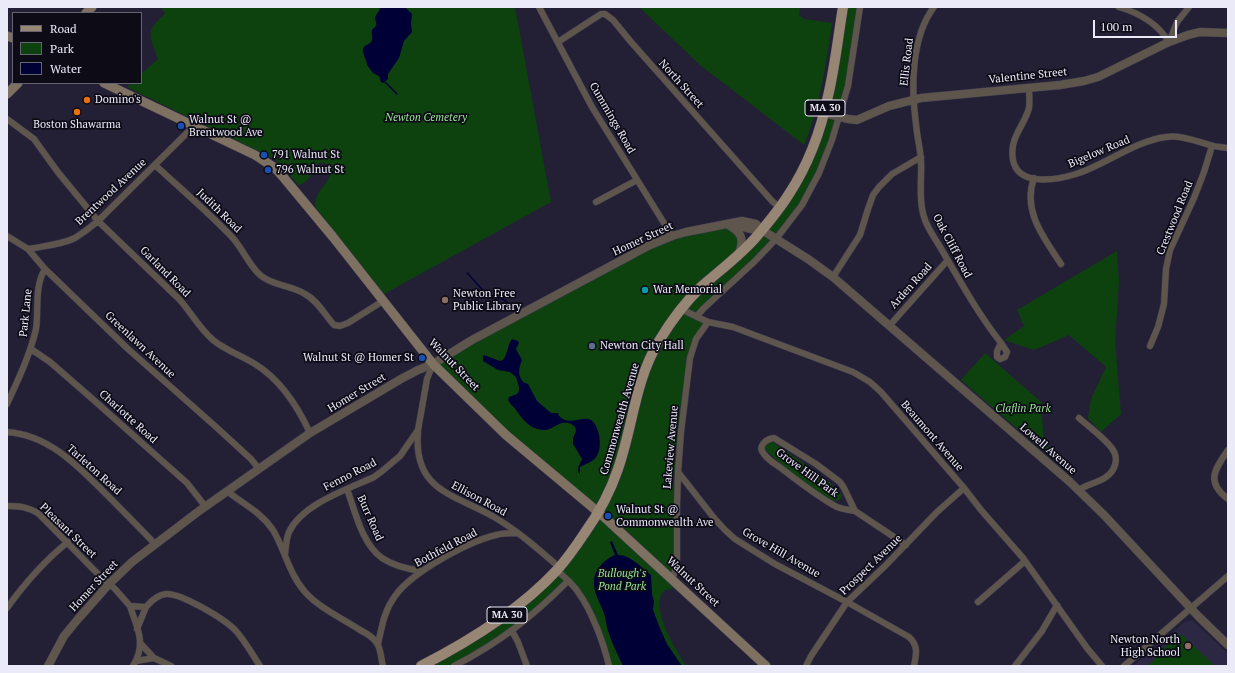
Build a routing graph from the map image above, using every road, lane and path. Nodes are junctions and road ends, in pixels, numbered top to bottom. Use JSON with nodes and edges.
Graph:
{"nodes":[{"id":1,"x":539,"y":7,"type":"edge"},
{"id":2,"x":843,"y":7,"type":"edge"},
{"id":3,"x":860,"y":7,"type":"edge"},
{"id":4,"x":934,"y":7,"type":"edge"},
{"id":5,"x":1119,"y":7,"type":"edge"},
{"id":6,"x":1189,"y":7,"type":"edge"},
{"id":7,"x":1228,"y":33,"type":"edge"},
{"id":8,"x":558,"y":42,"type":"junction"},
{"id":9,"x":1169,"y":42,"type":"junction"},
{"id":10,"x":17,"y":84,"type":"edge"},
{"id":11,"x":106,"y":84,"type":"edge"},
{"id":12,"x":1029,"y":87,"type":"junction"},
{"id":13,"x":7,"y":94,"type":"edge"},
{"id":14,"x":913,"y":99,"type":"junction"},
{"id":15,"x":824,"y":112,"type":"junction"},
{"id":16,"x":839,"y":117,"type":"junction"},
{"id":17,"x":7,"y":119,"type":"edge"},
{"id":18,"x":194,"y":126,"type":"junction"},
{"id":19,"x":1212,"y":146,"type":"junction"},
{"id":20,"x":1228,"y":148,"type":"edge"},
{"id":21,"x":921,"y":157,"type":"junction"},
{"id":22,"x":155,"y":165,"type":"junction"},
{"id":23,"x":1034,"y":178,"type":"junction"},
{"id":24,"x":637,"y":180,"type":"junction"},
{"id":25,"x":596,"y":202,"type":"dead end"},
{"id":26,"x":780,"y":208,"type":"junction"},
{"id":27,"x":98,"y":221,"type":"junction"},
{"id":28,"x":731,"y":223,"type":"junction"},
{"id":29,"x":762,"y":230,"type":"junction"},
{"id":30,"x":7,"y":236,"type":"edge"},
{"id":31,"x":672,"y":236,"type":"junction"},
{"id":32,"x":776,"y":239,"type":"junction"},
{"id":33,"x":28,"y":249,"type":"junction"},
{"id":34,"x":739,"y":253,"type":"junction"},
{"id":35,"x":947,"y":261,"type":"junction"},
{"id":36,"x":1061,"y":264,"type":"dead end"},
{"id":37,"x":45,"y":269,"type":"junction"},
{"id":38,"x":834,"y":277,"type":"junction"},
{"id":39,"x":383,"y":301,"type":"junction"},
{"id":40,"x":681,"y":309,"type":"junction"},
{"id":41,"x":697,"y":316,"type":"junction"},
{"id":42,"x":708,"y":322,"type":"junction"},
{"id":43,"x":890,"y":325,"type":"junction"},
{"id":44,"x":1001,"y":343,"type":"dead end"},
{"id":45,"x":1150,"y":346,"type":"dead end"},
{"id":46,"x":31,"y":349,"type":"junction"},
{"id":47,"x":433,"y":364,"type":"junction"},
{"id":48,"x":7,"y":404,"type":"edge"},
{"id":49,"x":1079,"y":418,"type":"dead end"},
{"id":50,"x":418,"y":430,"type":"junction"},
{"id":51,"x":7,"y":432,"type":"edge"},
{"id":52,"x":310,"y":434,"type":"junction"},
{"id":53,"x":1228,"y":450,"type":"edge"},
{"id":54,"x":259,"y":469,"type":"junction"},
{"id":55,"x":678,"y":472,"type":"junction"},
{"id":56,"x":964,"y":488,"type":"junction"},
{"id":57,"x":347,"y":489,"type":"junction"},
{"id":58,"x":1079,"y":490,"type":"junction"},
{"id":59,"x":227,"y":491,"type":"junction"},
{"id":60,"x":1228,"y":499,"type":"edge"},
{"id":61,"x":7,"y":506,"type":"edge"},
{"id":62,"x":205,"y":506,"type":"junction"},
{"id":63,"x":855,"y":511,"type":"junction"},
{"id":64,"x":599,"y":513,"type":"junction"},
{"id":65,"x":519,"y":533,"type":"junction"},
{"id":66,"x":68,"y":542,"type":"junction"},
{"id":67,"x":155,"y":544,"type":"junction"},
{"id":68,"x":906,"y":545,"type":"junction"},
{"id":69,"x":285,"y":554,"type":"junction"},
{"id":70,"x":1025,"y":561,"type":"junction"},
{"id":71,"x":558,"y":568,"type":"junction"},
{"id":72,"x":421,"y":571,"type":"junction"},
{"id":73,"x":1228,"y":576,"type":"edge"},
{"id":74,"x":672,"y":579,"type":"junction"},
{"id":75,"x":568,"y":581,"type":"junction"},
{"id":76,"x":109,"y":584,"type":"junction"},
{"id":77,"x":847,"y":602,"type":"junction"},
{"id":78,"x":978,"y":602,"type":"dead end"},
{"id":79,"x":1057,"y":605,"type":"junction"},
{"id":80,"x":130,"y":606,"type":"junction"},
{"id":81,"x":146,"y":607,"type":"junction"},
{"id":82,"x":7,"y":608,"type":"edge"},
{"id":83,"x":1191,"y":608,"type":"junction"},
{"id":84,"x":137,"y":629,"type":"junction"},
{"id":85,"x":512,"y":631,"type":"junction"},
{"id":86,"x":141,"y":644,"type":"junction"},
{"id":87,"x":378,"y":644,"type":"junction"},
{"id":88,"x":1228,"y":645,"type":"edge"},
{"id":89,"x":154,"y":658,"type":"junction"},
{"id":90,"x":135,"y":664,"type":"edge"},
{"id":91,"x":48,"y":666,"type":"edge"},
{"id":92,"x":171,"y":666,"type":"edge"},
{"id":93,"x":260,"y":666,"type":"edge"},
{"id":94,"x":383,"y":666,"type":"edge"},
{"id":95,"x":422,"y":666,"type":"edge"},
{"id":96,"x":454,"y":666,"type":"edge"},
{"id":97,"x":527,"y":666,"type":"edge"},
{"id":98,"x":610,"y":666,"type":"edge"},
{"id":99,"x":766,"y":666,"type":"edge"},
{"id":100,"x":806,"y":666,"type":"edge"},
{"id":101,"x":914,"y":666,"type":"edge"},
{"id":102,"x":1015,"y":666,"type":"edge"},
{"id":103,"x":1102,"y":666,"type":"edge"},
{"id":104,"x":1124,"y":666,"type":"edge"}],
"edges":[{"from":1,"to":8,"type":"street","name":"Cummings Road"},
{"from":2,"to":15,"type":"main road","name":"Commonwealth Avenue","number":"MA 30"},
{"from":3,"to":16,"type":"street"},
{"from":4,"to":14,"type":"street","name":"Ellis Road"},
{"from":5,"to":9,"type":"street"},
{"from":6,"to":9,"type":"street"},
{"from":7,"to":9,"type":"street","name":"Valentine Street"},
{"from":8,"to":24,"type":"street","name":"Cummings Road"},
{"from":8,"to":26,"type":"street","name":"North Street"},
{"from":9,"to":12,"type":"street","name":"Valentine Street"},
{"from":10,"to":13,"type":"main road"},
{"from":11,"to":18,"type":"main road","name":"Walnut Street"},
{"from":12,"to":14,"type":"street","name":"Valentine Street"},
{"from":12,"to":23,"type":"street","name":"Bigelow Road"},
{"from":14,"to":16,"type":"street","name":"Valentine Street"},
{"from":14,"to":21,"type":"street","name":"Oak Cliff Road"},
{"from":15,"to":16,"type":"street","name":"Valentine Street"},
{"from":15,"to":26,"type":"main road","name":"Commonwealth Avenue","number":"MA 30"},
{"from":16,"to":32,"type":"street"},
{"from":17,"to":27,"type":"street","name":"Garland Road"},
{"from":18,"to":22,"type":"street","name":"Brentwood Avenue"},
{"from":18,"to":39,"type":"main road","name":"Walnut Street"},
{"from":19,"to":20,"type":"street","name":"Bigelow Road"},
{"from":19,"to":23,"type":"street","name":"Bigelow Road"},
{"from":19,"to":45,"type":"street","name":"Crestwood Road"},
{"from":21,"to":35,"type":"street","name":"Oak Cliff Road"},
{"from":21,"to":38,"type":"street"},
{"from":22,"to":27,"type":"street","name":"Brentwood Avenue"},
{"from":22,"to":39,"type":"street","name":"Judith Road"},
{"from":23,"to":36,"type":"street"},
{"from":24,"to":25,"type":"street"},
{"from":24,"to":31,"type":"street","name":"Cummings Road"},
{"from":26,"to":29,"type":"main road","name":"Commonwealth Avenue","number":"MA 30"},
{"from":27,"to":33,"type":"street","name":"Brentwood Avenue"},
{"from":27,"to":52,"type":"street","name":"Garland Road"},
{"from":28,"to":29,"type":"street","name":"Homer Street"},
{"from":28,"to":31,"type":"street","name":"Homer Street"},
{"from":28,"to":34,"type":"street"},
{"from":29,"to":32,"type":"street","name":"Lowell Avenue"},
{"from":29,"to":34,"type":"main road","name":"Commonwealth Avenue","number":"MA 30"},
{"from":30,"to":33,"type":"street","name":"Greenlawn Avenue"},
{"from":31,"to":47,"type":"street","name":"Homer Street"},
{"from":32,"to":38,"type":"street","name":"Lowell Avenue"},
{"from":32,"to":41,"type":"street"},
{"from":33,"to":37,"type":"street","name":"Greenlawn Avenue"},
{"from":34,"to":40,"type":"main road","name":"Commonwealth Avenue","number":"MA 30"},
{"from":35,"to":43,"type":"street","name":"Arden Road"},
{"from":35,"to":44,"type":"street","name":"Oak Cliff Road"},
{"from":37,"to":46,"type":"street","name":"Park Lane"},
{"from":37,"to":54,"type":"street","name":"Greenlawn Avenue"},
{"from":38,"to":43,"type":"street","name":"Lowell Avenue"},
{"from":39,"to":47,"type":"main road","name":"Walnut Street"},
{"from":40,"to":41,"type":"street","name":"Beaumont Avenue"},
{"from":40,"to":64,"type":"main road","name":"Commonwealth Avenue","number":"MA 30"},
{"from":41,"to":42,"type":"street","name":"Beaumont Avenue"},
{"from":42,"to":55,"type":"street","name":"Lakeview Avenue"},
{"from":42,"to":56,"type":"street","name":"Beaumont Avenue"},
{"from":43,"to":58,"type":"street","name":"Lowell Avenue"},
{"from":46,"to":48,"type":"street","name":"Park Lane"},
{"from":46,"to":62,"type":"street","name":"Charlotte Road"},
{"from":47,"to":50,"type":"street","name":"Fenno Road"},
{"from":47,"to":52,"type":"street","name":"Homer Street"},
{"from":47,"to":64,"type":"main road","name":"Walnut Street"},
{"from":49,"to":58,"type":"street"},
{"from":50,"to":57,"type":"street","name":"Fenno Road"},
{"from":50,"to":65,"type":"street","name":"Ellison Road"},
{"from":51,"to":67,"type":"street","name":"Tarleton Road"},
{"from":52,"to":54,"type":"street","name":"Homer Street"},
{"from":53,"to":60,"type":"street"},
{"from":54,"to":59,"type":"street","name":"Homer Street"},
{"from":55,"to":74,"type":"street","name":"Lakeview Avenue"},
{"from":55,"to":77,"type":"street","name":"Grove Hill Avenue"},
{"from":56,"to":68,"type":"street","name":"Prospect Avenue"},
{"from":56,"to":70,"type":"street","name":"Beaumont Avenue"},
{"from":57,"to":69,"type":"street","name":"Fenno Road"},
{"from":57,"to":72,"type":"street","name":"Burr Road"},
{"from":58,"to":83,"type":"street","name":"Lowell Avenue"},
{"from":59,"to":62,"type":"street","name":"Homer Street"},
{"from":59,"to":69,"type":"street"},
{"from":61,"to":66,"type":"street","name":"Pleasant Street"},
{"from":62,"to":67,"type":"street","name":"Homer Street"},
{"from":63,"to":63,"type":"street","name":"Grove Hill Park"},
{"from":63,"to":68,"type":"street","name":"Grove Hill Park"},
{"from":64,"to":71,"type":"main road","name":"Commonwealth Avenue","number":"MA 30"},
{"from":64,"to":74,"type":"main road","name":"Walnut Street"},
{"from":65,"to":71,"type":"street","name":"Ellison Road"},
{"from":65,"to":72,"type":"street","name":"Bothfeld Road"},
{"from":66,"to":76,"type":"street","name":"Pleasant Street"},
{"from":66,"to":82,"type":"street"},
{"from":67,"to":76,"type":"street","name":"Homer Street"},
{"from":68,"to":77,"type":"street","name":"Prospect Avenue"},
{"from":69,"to":87,"type":"street"},
{"from":70,"to":78,"type":"street"},
{"from":70,"to":79,"type":"street","name":"Beaumont Avenue"},
{"from":71,"to":75,"type":"street","name":"Ellison Road"},
{"from":71,"to":95,"type":"main road","name":"Commonwealth Avenue","number":"MA 30"},
{"from":72,"to":87,"type":"street","name":"Bothfeld Road"},
{"from":73,"to":83,"type":"street"},
{"from":74,"to":99,"type":"main road","name":"Walnut Street"},
{"from":75,"to":85,"type":"street"},
{"from":75,"to":98,"type":"street","name":"Ellison Road"},
{"from":76,"to":80,"type":"street","name":"Pleasant Street"},
{"from":76,"to":91,"type":"street","name":"Homer Street"},
{"from":77,"to":100,"type":"street","name":"Prospect Avenue"},
{"from":77,"to":101,"type":"street","name":"Grove Hill Avenue"},
{"from":79,"to":102,"type":"street"},
{"from":79,"to":103,"type":"street","name":"Beaumont Avenue"},
{"from":80,"to":81,"type":"street"},
{"from":80,"to":84,"type":"street"},
{"from":81,"to":84,"type":"street"},
{"from":81,"to":93,"type":"street"},
{"from":83,"to":88,"type":"street","name":"Lowell Avenue"},
{"from":83,"to":104,"type":"street"},
{"from":84,"to":86,"type":"street"},
{"from":85,"to":96,"type":"street"},
{"from":85,"to":97,"type":"street"},
{"from":86,"to":89,"type":"street"},
{"from":86,"to":90,"type":"street"},
{"from":87,"to":94,"type":"street"},
{"from":89,"to":90,"type":"street"},
{"from":89,"to":92,"type":"street"}]}
